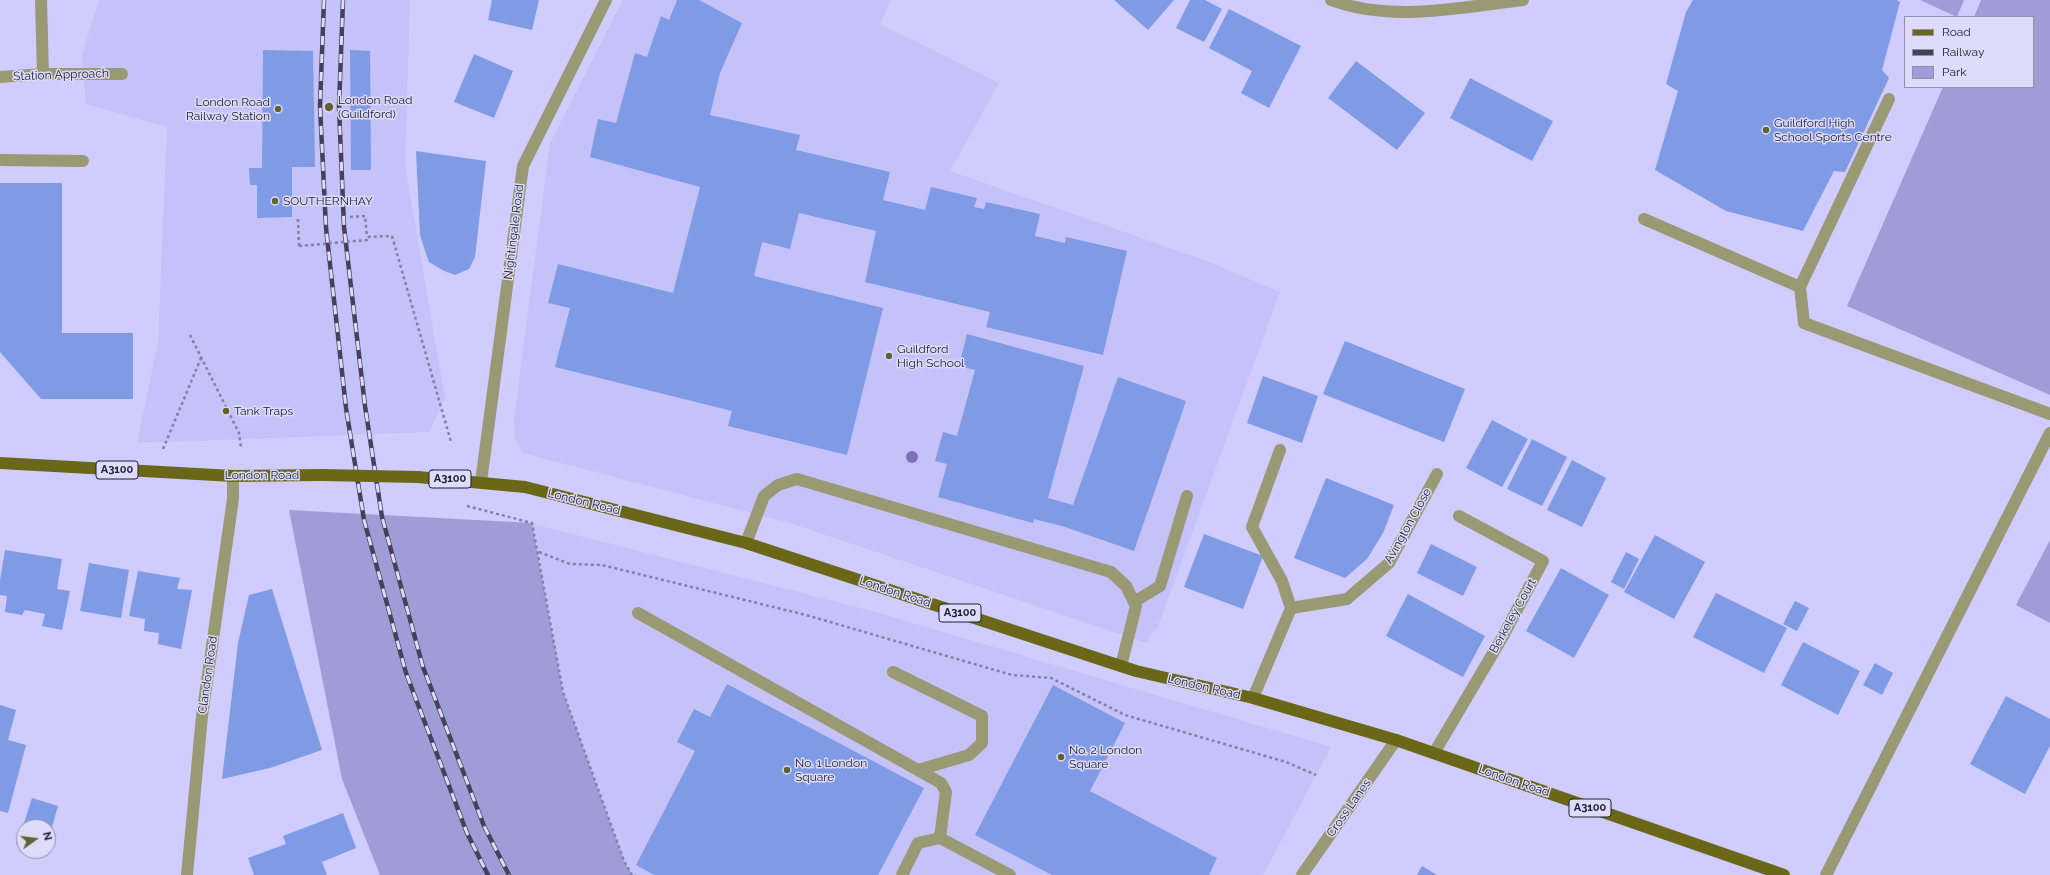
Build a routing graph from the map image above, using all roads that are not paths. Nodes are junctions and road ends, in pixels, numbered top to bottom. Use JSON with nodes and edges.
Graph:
{"nodes":[{"id":1,"x":41,"y":0,"type":"edge"},
{"id":2,"x":606,"y":0,"type":"edge"},
{"id":3,"x":1331,"y":0,"type":"edge"},
{"id":4,"x":1523,"y":0,"type":"edge"},
{"id":5,"x":43,"y":74,"type":"junction"},
{"id":6,"x":122,"y":74,"type":"dead end"},
{"id":7,"x":0,"y":77,"type":"edge"},
{"id":8,"x":1889,"y":99,"type":"dead end"},
{"id":9,"x":0,"y":160,"type":"edge"},
{"id":10,"x":83,"y":161,"type":"dead end"},
{"id":11,"x":1644,"y":219,"type":"dead end"},
{"id":12,"x":1800,"y":287,"type":"junction"},
{"id":13,"x":2050,"y":414,"type":"edge"},
{"id":14,"x":2050,"y":433,"type":"edge"},
{"id":15,"x":1280,"y":450,"type":"dead end"},
{"id":16,"x":0,"y":463,"type":"edge"},
{"id":17,"x":1437,"y":474,"type":"dead end"},
{"id":18,"x":233,"y":476,"type":"junction"},
{"id":19,"x":482,"y":482,"type":"junction"},
{"id":20,"x":1186,"y":496,"type":"dead end"},
{"id":21,"x":1459,"y":516,"type":"dead end"},
{"id":22,"x":746,"y":543,"type":"junction"},
{"id":23,"x":1134,"y":602,"type":"junction"},
{"id":24,"x":1291,"y":608,"type":"junction"},
{"id":25,"x":638,"y":613,"type":"dead end"},
{"id":26,"x":1121,"y":666,"type":"junction"},
{"id":27,"x":893,"y":672,"type":"dead end"},
{"id":28,"x":1253,"y":698,"type":"junction"},
{"id":29,"x":1396,"y":740,"type":"junction"},
{"id":30,"x":1434,"y":754,"type":"junction"},
{"id":31,"x":918,"y":770,"type":"junction"},
{"id":32,"x":940,"y":838,"type":"junction"},
{"id":33,"x":187,"y":875,"type":"edge"},
{"id":34,"x":902,"y":875,"type":"edge"},
{"id":35,"x":1010,"y":875,"type":"edge"},
{"id":36,"x":1302,"y":875,"type":"edge"},
{"id":37,"x":1784,"y":875,"type":"edge"},
{"id":38,"x":1826,"y":875,"type":"edge"}],
"edges":[{"from":1,"to":5,"type":"street"},
{"from":2,"to":19,"type":"street","name":"Nightingale Road"},
{"from":3,"to":4,"type":"street"},
{"from":5,"to":6,"type":"street","name":"Station Approach"},
{"from":5,"to":7,"type":"street","name":"Station Approach"},
{"from":8,"to":12,"type":"street"},
{"from":9,"to":10,"type":"street"},
{"from":11,"to":12,"type":"street"},
{"from":12,"to":13,"type":"street"},
{"from":14,"to":38,"type":"street"},
{"from":15,"to":24,"type":"street"},
{"from":16,"to":18,"type":"main road","name":"London Road","number":"A3100"},
{"from":17,"to":24,"type":"street","name":"Avington Close"},
{"from":18,"to":19,"type":"main road","name":"London Road","number":"A3100","bridge":true},
{"from":18,"to":33,"type":"street","name":"Clandon Road"},
{"from":19,"to":22,"type":"main road","name":"London Road","number":"A3100"},
{"from":20,"to":23,"type":"street"},
{"from":21,"to":30,"type":"street","name":"Berkeley Court"},
{"from":22,"to":23,"type":"street"},
{"from":22,"to":26,"type":"main road","name":"London Road","number":"A3100"},
{"from":23,"to":26,"type":"street"},
{"from":24,"to":28,"type":"street"},
{"from":25,"to":31,"type":"street"},
{"from":26,"to":28,"type":"main road","name":"London Road","number":"A3100"},
{"from":27,"to":31,"type":"street"},
{"from":28,"to":29,"type":"main road","name":"London Road","number":"A3100"},
{"from":29,"to":30,"type":"main road","name":"London Road","number":"A3100"},
{"from":29,"to":36,"type":"street","name":"Cross Lanes"},
{"from":30,"to":37,"type":"main road","name":"London Road","number":"A3100"},
{"from":31,"to":32,"type":"street"},
{"from":32,"to":34,"type":"street"},
{"from":32,"to":35,"type":"street"}]}
